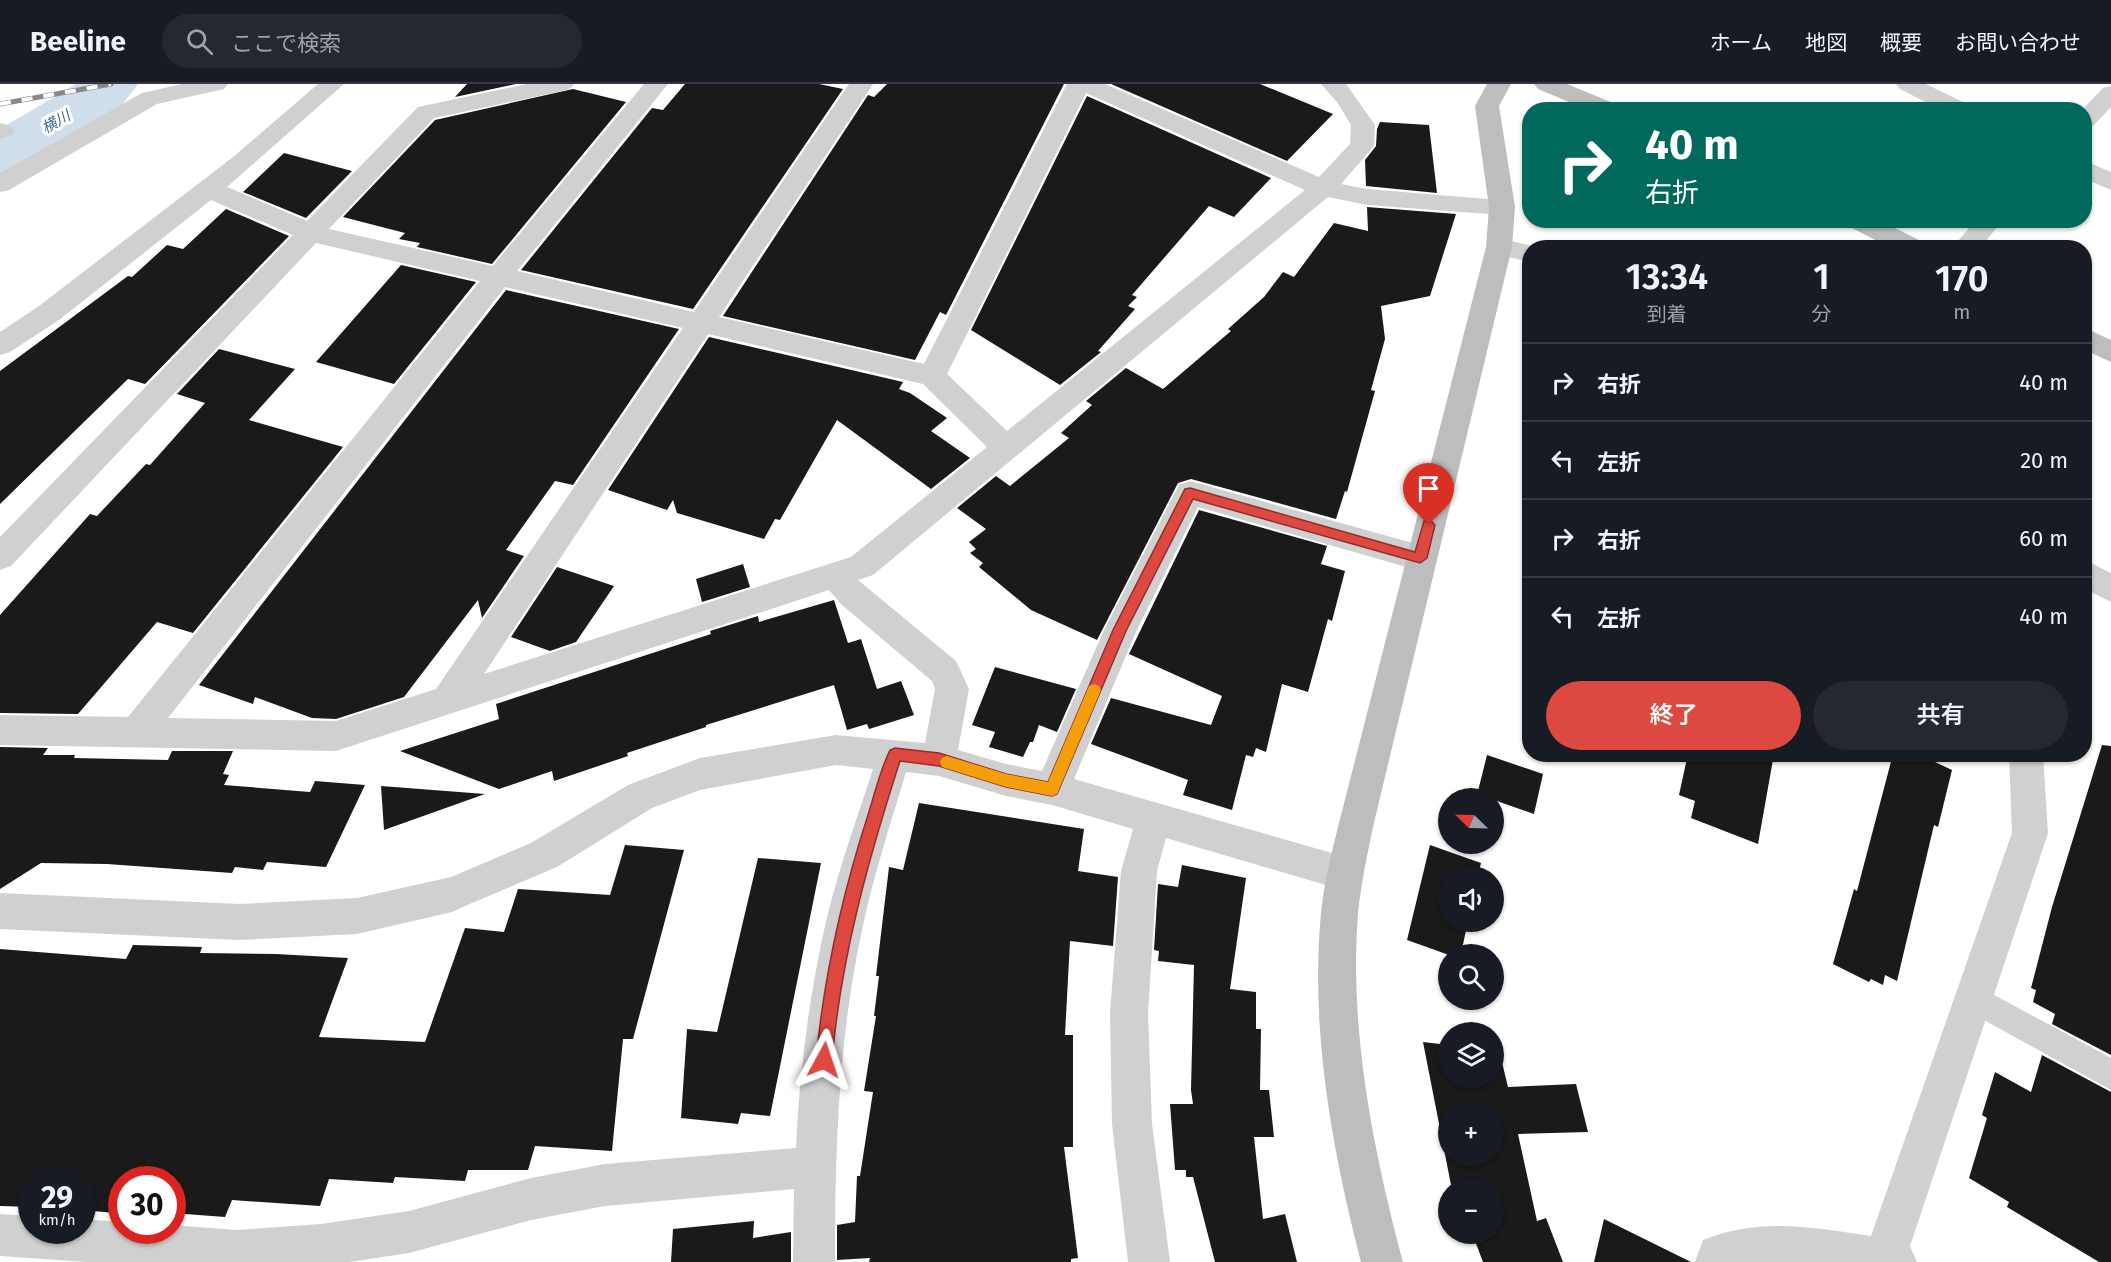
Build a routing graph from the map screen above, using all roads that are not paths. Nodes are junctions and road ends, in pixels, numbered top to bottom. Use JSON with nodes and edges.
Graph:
{"nodes":[{"id":1,"x":216,"y":84,"type":"edge"},
{"id":2,"x":333,"y":84,"type":"edge"},
{"id":3,"x":562,"y":84,"type":"edge"},
{"id":4,"x":656,"y":84,"type":"edge"},
{"id":5,"x":861,"y":84,"type":"edge"},
{"id":6,"x":1079,"y":84,"type":"edge"},
{"id":7,"x":1085,"y":84,"type":"edge"},
{"id":8,"x":1333,"y":84,"type":"edge"},
{"id":9,"x":1499,"y":84,"type":"edge"},
{"id":10,"x":1546,"y":84,"type":"edge"},
{"id":11,"x":1908,"y":84,"type":"edge"},
{"id":12,"x":2111,"y":93,"type":"edge"},
{"id":13,"x":1590,"y":102,"type":"edge"},
{"id":14,"x":1945,"y":102,"type":"edge"},
{"id":15,"x":2092,"y":113,"type":"edge"},
{"id":16,"x":2092,"y":172,"type":"edge"},
{"id":17,"x":2111,"y":182,"type":"edge"},
{"id":18,"x":0,"y":184,"type":"edge"},
{"id":19,"x":1323,"y":188,"type":"junction"},
{"id":20,"x":208,"y":189,"type":"junction"},
{"id":21,"x":1502,"y":207,"type":"junction"},
{"id":22,"x":1873,"y":228,"type":"edge"},
{"id":23,"x":1984,"y":228,"type":"edge"},
{"id":24,"x":311,"y":233,"type":"junction"},
{"id":25,"x":1898,"y":240,"type":"edge"},
{"id":26,"x":1972,"y":240,"type":"edge"},
{"id":27,"x":1499,"y":247,"type":"junction"},
{"id":28,"x":1522,"y":251,"type":"edge"},
{"id":29,"x":500,"y":277,"type":"junction"},
{"id":30,"x":701,"y":323,"type":"junction"},
{"id":31,"x":2092,"y":342,"type":"edge"},
{"id":32,"x":0,"y":345,"type":"edge"},
{"id":33,"x":2111,"y":352,"type":"edge"},
{"id":34,"x":932,"y":376,"type":"junction"},
{"id":35,"x":1006,"y":449,"type":"junction"},
{"id":36,"x":0,"y":558,"type":"edge"},
{"id":37,"x":1420,"y":558,"type":"junction"},
{"id":38,"x":835,"y":575,"type":"junction"},
{"id":39,"x":2092,"y":577,"type":"edge"},
{"id":40,"x":2111,"y":589,"type":"edge"},
{"id":41,"x":447,"y":702,"type":"junction"},
{"id":42,"x":0,"y":730,"type":"edge"},
{"id":43,"x":136,"y":732,"type":"junction"},
{"id":44,"x":895,"y":754,"type":"junction"},
{"id":45,"x":939,"y":760,"type":"junction"},
{"id":46,"x":2026,"y":762,"type":"edge"},
{"id":47,"x":1052,"y":789,"type":"junction"},
{"id":48,"x":1153,"y":819,"type":"junction"},
{"id":49,"x":1346,"y":874,"type":"junction"},
{"id":50,"x":0,"y":911,"type":"edge"},
{"id":51,"x":1972,"y":998,"type":"junction"},
{"id":52,"x":2111,"y":1075,"type":"edge"},
{"id":53,"x":814,"y":1167,"type":"junction"},
{"id":54,"x":0,"y":1235,"type":"edge"},
{"id":55,"x":1890,"y":1261,"type":"edge"},
{"id":56,"x":814,"y":1262,"type":"edge"},
{"id":57,"x":1149,"y":1262,"type":"edge"},
{"id":58,"x":1382,"y":1262,"type":"edge"},
{"id":59,"x":1716,"y":1262,"type":"edge"}],
"edges":[{"from":1,"to":18,"type":"street"},
{"from":2,"to":20,"type":"street"},
{"from":3,"to":24,"type":"street"},
{"from":4,"to":29,"type":"street"},
{"from":5,"to":30,"type":"street"},
{"from":6,"to":34,"type":"street"},
{"from":7,"to":19,"type":"street"},
{"from":8,"to":19,"type":"street"},
{"from":9,"to":21,"type":"street"},
{"from":10,"to":13,"type":"street"},
{"from":11,"to":14,"type":"street"},
{"from":12,"to":15,"type":"street"},
{"from":16,"to":17,"type":"street"},
{"from":19,"to":21,"type":"street"},
{"from":19,"to":35,"type":"street"},
{"from":20,"to":24,"type":"street"},
{"from":20,"to":32,"type":"street"},
{"from":21,"to":27,"type":"street"},
{"from":22,"to":25,"type":"street"},
{"from":23,"to":26,"type":"street"},
{"from":24,"to":29,"type":"street"},
{"from":24,"to":36,"type":"street"},
{"from":27,"to":28,"type":"street"},
{"from":27,"to":37,"type":"street"},
{"from":29,"to":30,"type":"street"},
{"from":29,"to":43,"type":"street"},
{"from":30,"to":34,"type":"street"},
{"from":30,"to":41,"type":"street"},
{"from":31,"to":33,"type":"street"},
{"from":34,"to":35,"type":"street"},
{"from":35,"to":38,"type":"street"},
{"from":37,"to":47,"type":"street"},
{"from":37,"to":49,"type":"street"},
{"from":38,"to":41,"type":"street"},
{"from":38,"to":45,"type":"street"},
{"from":39,"to":40,"type":"street"},
{"from":41,"to":43,"type":"street"},
{"from":42,"to":43,"type":"street"},
{"from":44,"to":45,"type":"street"},
{"from":44,"to":50,"type":"street"},
{"from":44,"to":53,"type":"street"},
{"from":45,"to":47,"type":"street"},
{"from":46,"to":51,"type":"street"},
{"from":47,"to":48,"type":"street"},
{"from":48,"to":49,"type":"street"},
{"from":48,"to":57,"type":"street"},
{"from":49,"to":58,"type":"street"},
{"from":51,"to":52,"type":"lane"},
{"from":51,"to":55,"type":"street"},
{"from":53,"to":54,"type":"street"},
{"from":53,"to":56,"type":"street"},
{"from":55,"to":59,"type":"street"}]}
